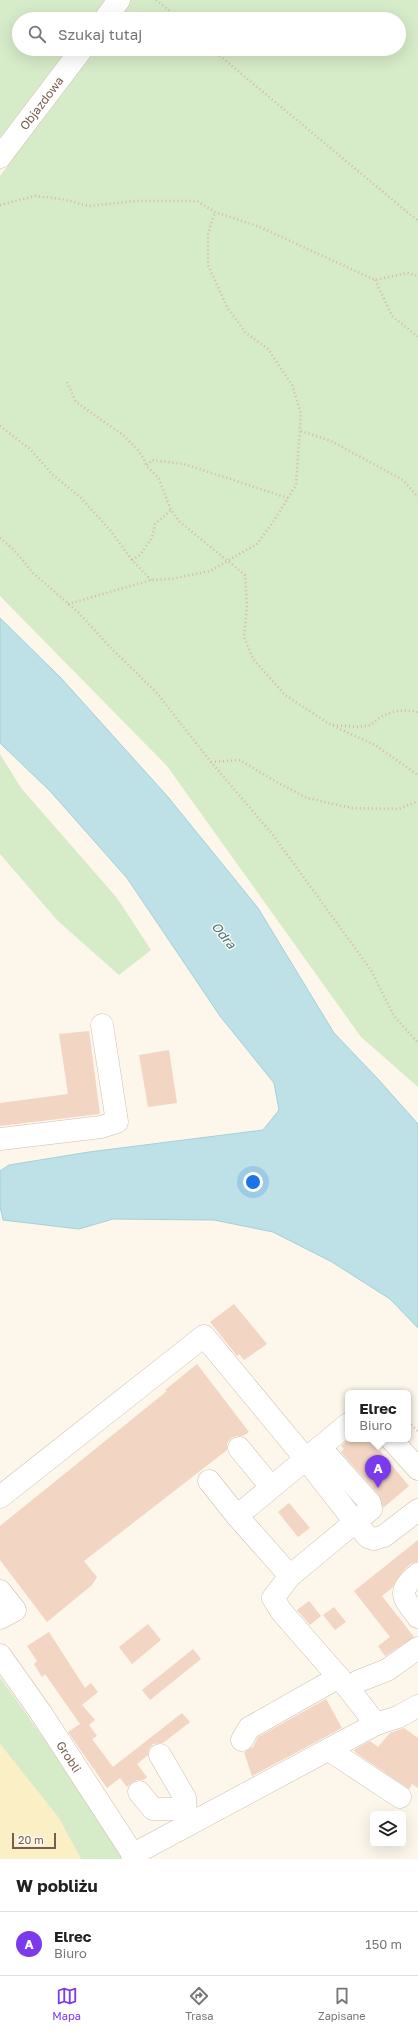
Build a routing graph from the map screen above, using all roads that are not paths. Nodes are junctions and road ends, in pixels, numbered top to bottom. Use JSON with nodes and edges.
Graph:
{"nodes":[{"id":1,"x":119,"y":0,"type":"edge"},
{"id":2,"x":110,"y":12,"type":"edge"},
{"id":3,"x":77,"y":56,"type":"edge"},
{"id":4,"x":0,"y":157,"type":"edge"},
{"id":5,"x":102,"y":1025,"type":"dead end"},
{"id":6,"x":0,"y":1139,"type":"edge"},
{"id":7,"x":345,"y":1426,"type":"edge"},
{"id":8,"x":395,"y":1442,"type":"edge"},
{"id":9,"x":239,"y":1448,"type":"dead end"},
{"id":10,"x":313,"y":1453,"type":"junction"},
{"id":11,"x":418,"y":1469,"type":"edge"},
{"id":12,"x":209,"y":1481,"type":"dead end"},
{"id":13,"x":271,"y":1487,"type":"junction"},
{"id":14,"x":0,"y":1497,"type":"edge"},
{"id":15,"x":418,"y":1510,"type":"edge"},
{"id":16,"x":238,"y":1516,"type":"junction"},
{"id":17,"x":355,"y":1522,"type":"junction"},
{"id":18,"x":418,"y":1574,"type":"edge"},
{"id":19,"x":290,"y":1576,"type":"junction"},
{"id":20,"x":0,"y":1591,"type":"edge"},
{"id":21,"x":418,"y":1617,"type":"edge"},
{"id":22,"x":0,"y":1618,"type":"edge"},
{"id":23,"x":418,"y":1648,"type":"edge"},
{"id":24,"x":0,"y":1655,"type":"edge"},
{"id":25,"x":344,"y":1682,"type":"junction"},
{"id":26,"x":417,"y":1707,"type":"edge"},
{"id":27,"x":376,"y":1724,"type":"junction"},
{"id":28,"x":242,"y":1740,"type":"dead end"},
{"id":29,"x":329,"y":1750,"type":"junction"},
{"id":30,"x":160,"y":1755,"type":"dead end"},
{"id":31,"x":140,"y":1792,"type":"dead end"},
{"id":32,"x":400,"y":1797,"type":"dead end"},
{"id":33,"x":188,"y":1819,"type":"junction"},
{"id":34,"x":134,"y":1857,"type":"edge"}],
"edges":[{"from":1,"to":2,"type":"street"},
{"from":3,"to":4,"type":"street","name":"Objazdowa"},
{"from":5,"to":6,"type":"street"},
{"from":7,"to":10,"type":"street"},
{"from":8,"to":11,"type":"street"},
{"from":9,"to":13,"type":"street"},
{"from":10,"to":13,"type":"street"},
{"from":10,"to":14,"type":"street"},
{"from":10,"to":17,"type":"street"},
{"from":12,"to":16,"type":"street"},
{"from":13,"to":16,"type":"street"},
{"from":15,"to":17,"type":"street"},
{"from":16,"to":19,"type":"street"},
{"from":17,"to":19,"type":"street"},
{"from":18,"to":21,"type":"street"},
{"from":19,"to":25,"type":"street"},
{"from":20,"to":22,"type":"street"},
{"from":23,"to":25,"type":"street"},
{"from":24,"to":34,"type":"street","name":"Grobli"},
{"from":25,"to":27,"type":"street"},
{"from":25,"to":28,"type":"street"},
{"from":26,"to":27,"type":"street"},
{"from":27,"to":29,"type":"street"},
{"from":29,"to":32,"type":"street"},
{"from":29,"to":33,"type":"street"},
{"from":30,"to":33,"type":"street"},
{"from":31,"to":33,"type":"street"},
{"from":33,"to":34,"type":"street"}]}
